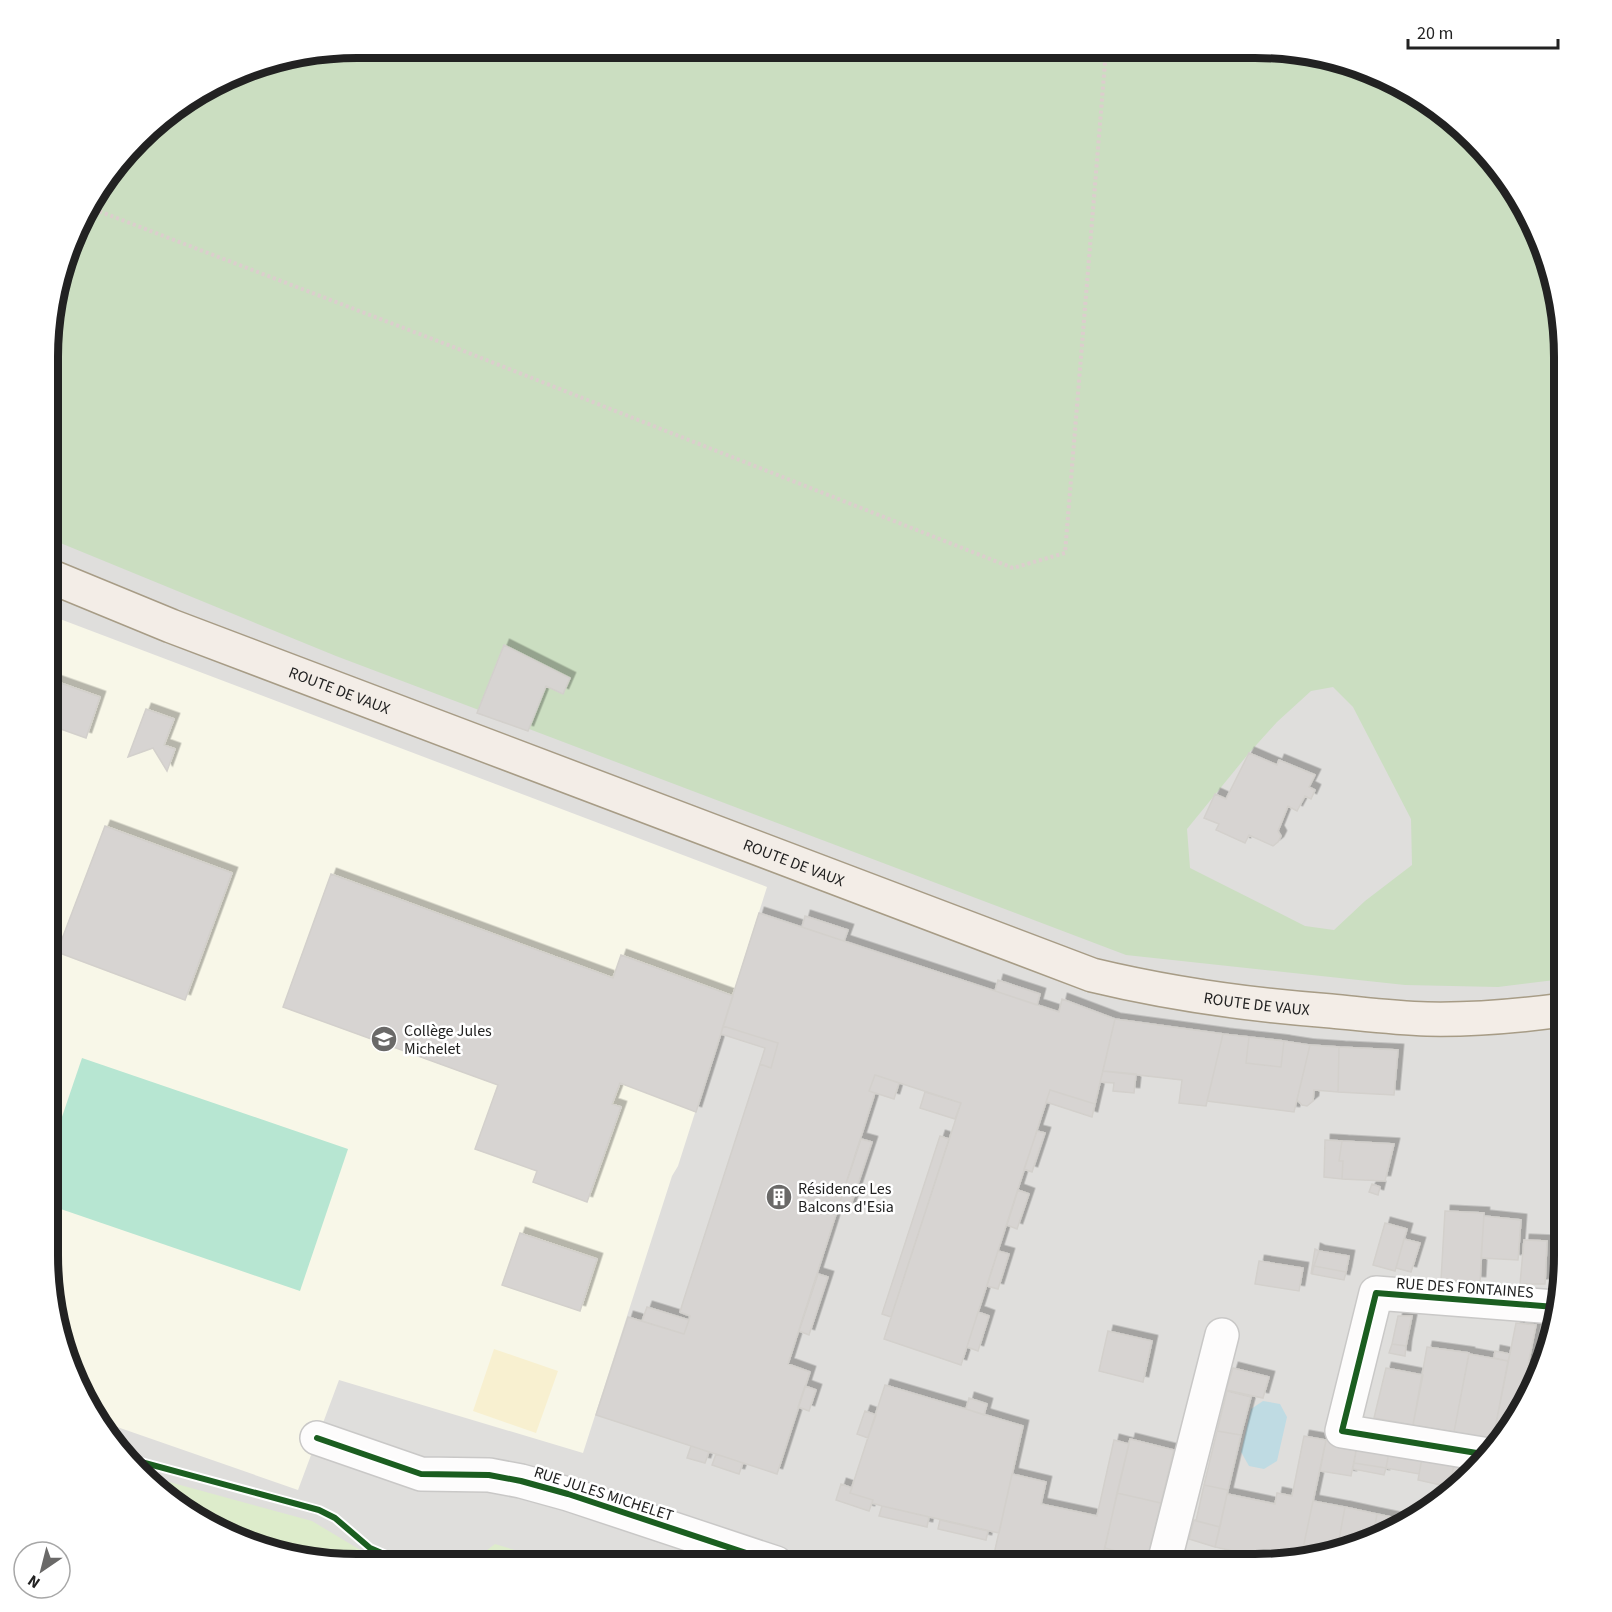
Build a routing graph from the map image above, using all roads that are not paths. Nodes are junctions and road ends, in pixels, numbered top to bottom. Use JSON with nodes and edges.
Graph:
{"nodes":[{"id":1,"x":58,"y":580,"type":"edge"},
{"id":2,"x":1554,"y":1011,"type":"edge"},
{"id":3,"x":1549,"y":1307,"type":"edge"},
{"id":4,"x":1222,"y":1335,"type":"dead end"},
{"id":5,"x":317,"y":1438,"type":"dead end"},
{"id":6,"x":1478,"y":1453,"type":"edge"},
{"id":7,"x":749,"y":1554,"type":"edge"},
{"id":8,"x":1166,"y":1554,"type":"edge"}],
"edges":[{"from":1,"to":2,"type":"main road","name":"ROUTE DE VAUX"},
{"from":3,"to":6,"type":"street","name":"RUE DES FONTAINES"},
{"from":4,"to":8,"type":"street"},
{"from":5,"to":7,"type":"street","name":"RUE JULES MICHELET"}]}
